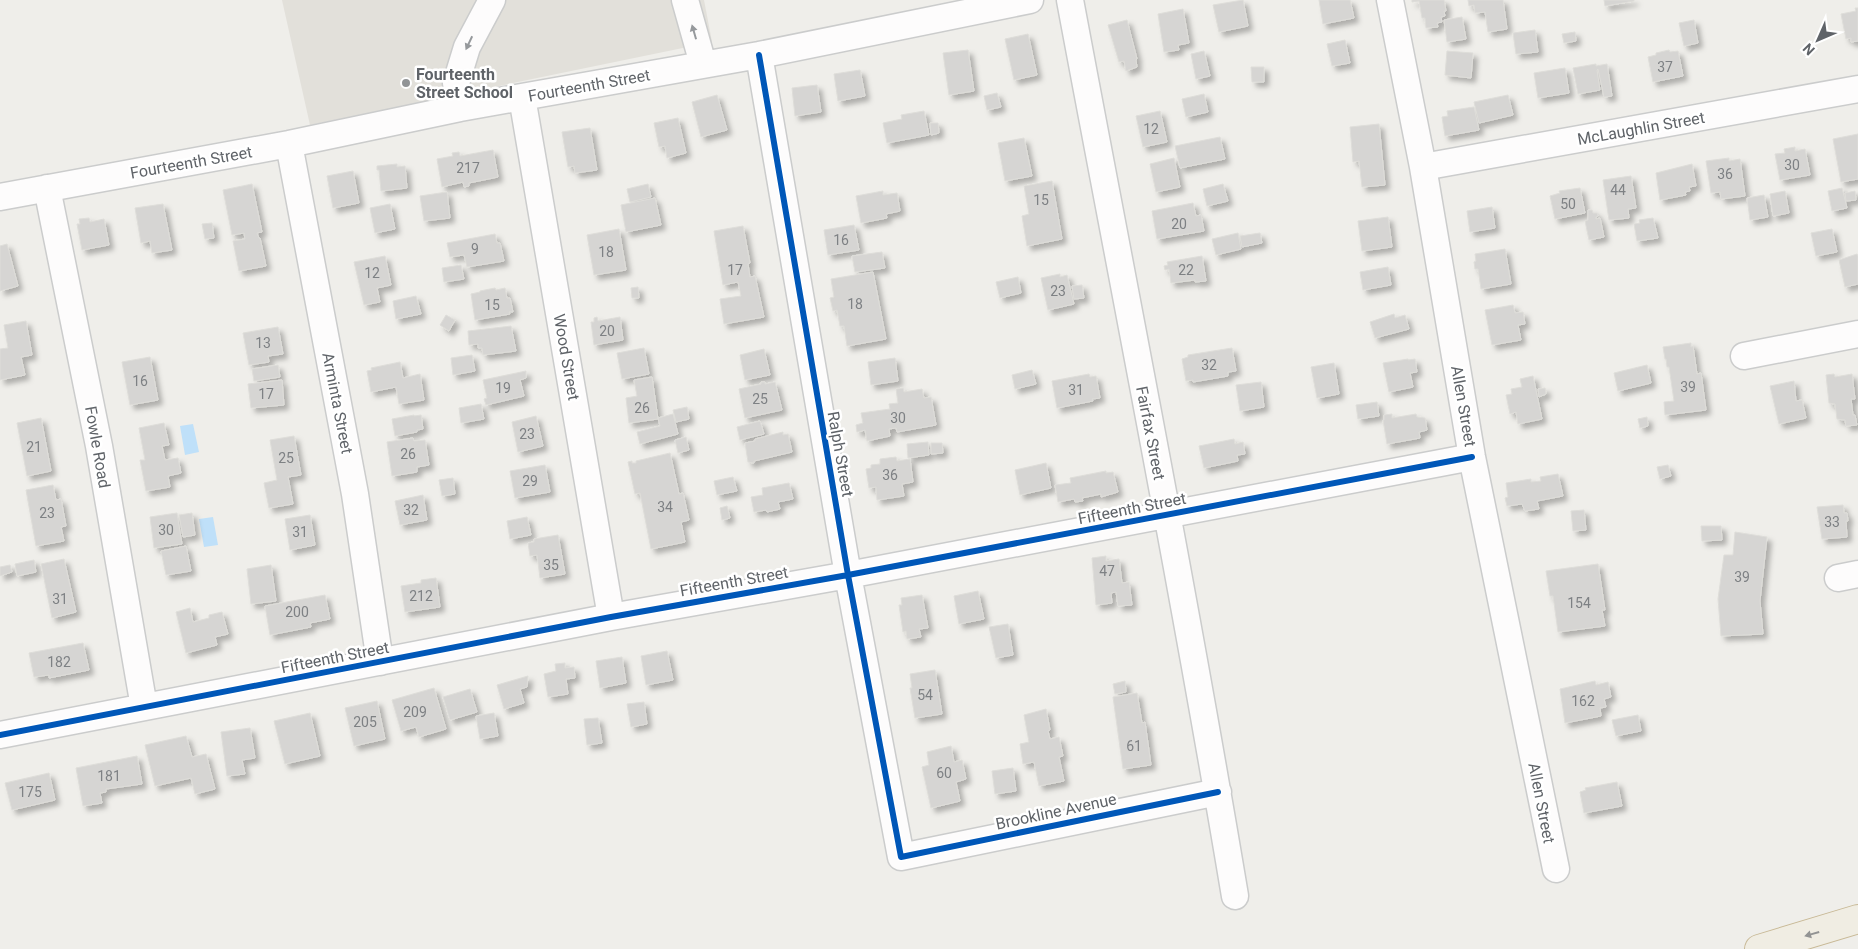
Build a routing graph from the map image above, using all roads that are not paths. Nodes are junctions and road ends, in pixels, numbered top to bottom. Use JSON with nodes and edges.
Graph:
{"nodes":[{"id":1,"x":492,"y":0,"type":"edge"},
{"id":2,"x":684,"y":0,"type":"edge"},
{"id":3,"x":1030,"y":0,"type":"edge"},
{"id":4,"x":1070,"y":0,"type":"edge"},
{"id":5,"x":1390,"y":0,"type":"edge"},
{"id":6,"x":758,"y":54,"type":"junction"},
{"id":7,"x":703,"y":64,"type":"junction"},
{"id":8,"x":1858,"y":89,"type":"edge"},
{"id":9,"x":522,"y":97,"type":"junction"},
{"id":10,"x":460,"y":108,"type":"junction"},
{"id":11,"x":289,"y":144,"type":"junction"},
{"id":12,"x":1423,"y":167,"type":"junction"},
{"id":13,"x":47,"y":188,"type":"junction"},
{"id":14,"x":0,"y":197,"type":"edge"},
{"id":15,"x":1858,"y":334,"type":"edge"},
{"id":16,"x":1744,"y":356,"type":"dead end"},
{"id":17,"x":1472,"y":457,"type":"junction"},
{"id":18,"x":1166,"y":515,"type":"junction"},
{"id":19,"x":848,"y":575,"type":"junction"},
{"id":20,"x":612,"y":617,"type":"junction"},
{"id":21,"x":380,"y":662,"type":"junction"},
{"id":22,"x":144,"y":707,"type":"junction"},
{"id":23,"x":0,"y":735,"type":"edge"},
{"id":24,"x":1218,"y":792,"type":"junction"},
{"id":25,"x":900,"y":857,"type":"joint"},
{"id":26,"x":1556,"y":869,"type":"dead end"},
{"id":27,"x":1235,"y":896,"type":"dead end"},
{"id":28,"x":1858,"y":919,"type":"edge"},
{"id":29,"x":1759,"y":949,"type":"edge"}],
"edges":[{"from":1,"to":10,"type":"street","one_way":true},
{"from":7,"to":2,"type":"street","one_way":true},
{"from":3,"to":6,"type":"street","name":"Fourteenth Street"},
{"from":4,"to":18,"type":"street","name":"Fairfax Street"},
{"from":5,"to":12,"type":"street","name":"Allen Street"},
{"from":6,"to":7,"type":"street","name":"Fourteenth Street"},
{"from":6,"to":19,"type":"street","name":"Ralph Street"},
{"from":7,"to":9,"type":"street","name":"Fourteenth Street"},
{"from":8,"to":12,"type":"street","name":"McLaughlin Street"},
{"from":9,"to":10,"type":"street","name":"Fourteenth Street"},
{"from":9,"to":20,"type":"street","name":"Wood Street"},
{"from":10,"to":11,"type":"street","name":"Fourteenth Street"},
{"from":11,"to":13,"type":"street","name":"Fourteenth Street"},
{"from":11,"to":21,"type":"street","name":"Arminta Street"},
{"from":12,"to":17,"type":"street","name":"Allen Street"},
{"from":13,"to":14,"type":"street","name":"Fourteenth Street"},
{"from":13,"to":22,"type":"street","name":"Fowle Road"},
{"from":15,"to":16,"type":"street"},
{"from":17,"to":18,"type":"street","name":"Fifteenth Street"},
{"from":17,"to":26,"type":"street","name":"Allen Street"},
{"from":18,"to":19,"type":"street","name":"Fifteenth Street"},
{"from":18,"to":24,"type":"street","name":"Fairfax Street"},
{"from":19,"to":20,"type":"street","name":"Fifteenth Street"},
{"from":19,"to":25,"type":"street","name":"Ralph Street"},
{"from":20,"to":21,"type":"street","name":"Fifteenth Street"},
{"from":21,"to":22,"type":"street","name":"Fifteenth Street"},
{"from":22,"to":23,"type":"street","name":"Fifteenth Street"},
{"from":24,"to":25,"type":"street","name":"Brookline Avenue"},
{"from":24,"to":27,"type":"street","name":"Fairfax Street"},
{"from":28,"to":29,"type":"highway","one_way":true}]}
